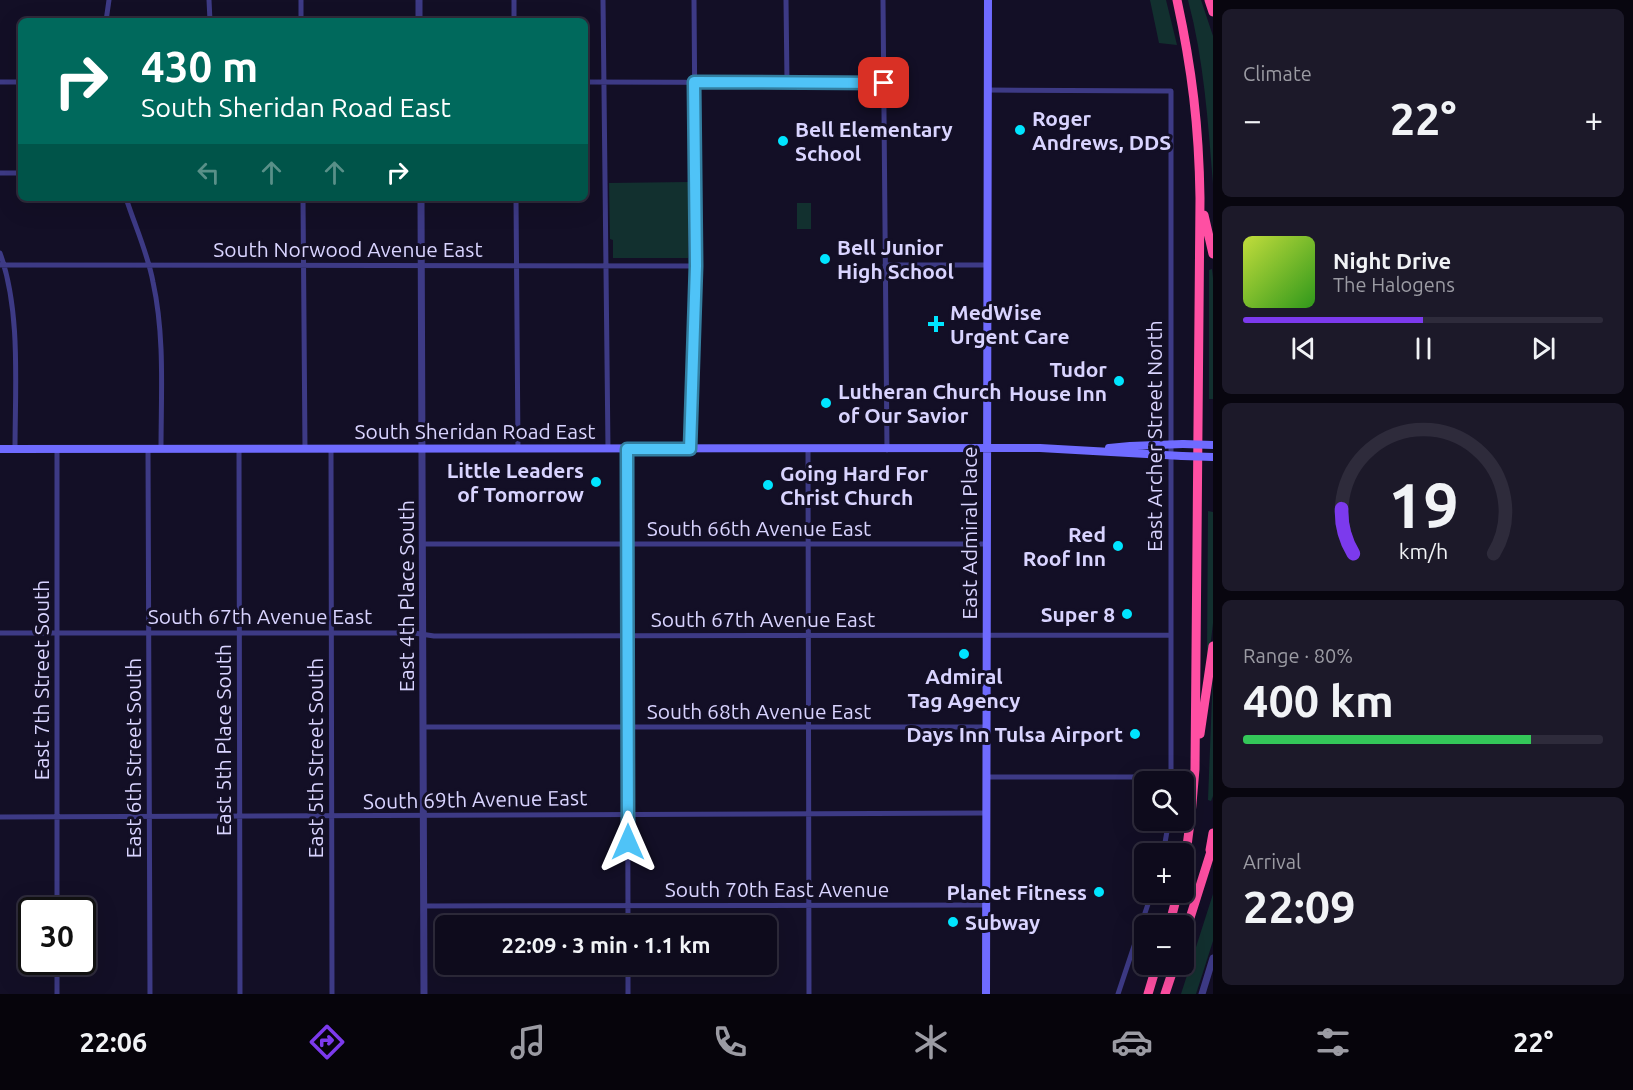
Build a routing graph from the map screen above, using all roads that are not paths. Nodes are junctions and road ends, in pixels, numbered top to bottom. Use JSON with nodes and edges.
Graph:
{"nodes":[{"id":1,"x":109,"y":0,"type":"edge"},
{"id":2,"x":209,"y":0,"type":"edge"},
{"id":3,"x":301,"y":0,"type":"edge"},
{"id":4,"x":419,"y":0,"type":"edge"},
{"id":5,"x":514,"y":0,"type":"edge"},
{"id":6,"x":603,"y":0,"type":"edge"},
{"id":7,"x":694,"y":0,"type":"edge"},
{"id":8,"x":786,"y":0,"type":"edge"},
{"id":9,"x":883,"y":0,"type":"edge"},
{"id":10,"x":988,"y":0,"type":"edge"},
{"id":11,"x":1177,"y":0,"type":"edge"},
{"id":12,"x":1209,"y":0,"type":"edge"},
{"id":13,"x":1213,"y":12,"type":"edge"},
{"id":14,"x":106,"y":18,"type":"edge"},
{"id":15,"x":210,"y":18,"type":"edge"},
{"id":16,"x":301,"y":18,"type":"edge"},
{"id":17,"x":419,"y":18,"type":"edge"},
{"id":18,"x":514,"y":18,"type":"edge"},
{"id":19,"x":0,"y":81,"type":"edge"},
{"id":20,"x":18,"y":82,"type":"edge"},
{"id":21,"x":588,"y":82,"type":"edge"},
{"id":22,"x":604,"y":82,"type":"junction"},
{"id":23,"x":694,"y":82,"type":"junction"},
{"id":24,"x":787,"y":82,"type":"junction"},
{"id":25,"x":884,"y":83,"type":"junction"},
{"id":26,"x":987,"y":90,"type":"junction"},
{"id":27,"x":0,"y":173,"type":"edge"},
{"id":28,"x":18,"y":173,"type":"edge"},
{"id":29,"x":1200,"y":198,"type":"junction"},
{"id":30,"x":127,"y":201,"type":"edge"},
{"id":31,"x":303,"y":201,"type":"edge"},
{"id":32,"x":421,"y":201,"type":"edge"},
{"id":33,"x":516,"y":201,"type":"edge"},
{"id":34,"x":0,"y":253,"type":"edge"},
{"id":35,"x":1213,"y":254,"type":"edge"},
{"id":36,"x":2,"y":265,"type":"edge"},
{"id":37,"x":148,"y":265,"type":"junction"},
{"id":38,"x":421,"y":265,"type":"junction"},
{"id":39,"x":885,"y":265,"type":"junction"},
{"id":40,"x":988,"y":265,"type":"junction"},
{"id":41,"x":303,"y":266,"type":"junction"},
{"id":42,"x":517,"y":266,"type":"junction"},
{"id":43,"x":606,"y":266,"type":"junction"},
{"id":44,"x":696,"y":266,"type":"junction"},
{"id":45,"x":1171,"y":444,"type":"junction"},
{"id":46,"x":1213,"y":445,"type":"edge"},
{"id":47,"x":987,"y":448,"type":"junction"},
{"id":48,"x":0,"y":449,"type":"edge"},
{"id":49,"x":15,"y":449,"type":"junction"},
{"id":50,"x":57,"y":449,"type":"junction"},
{"id":51,"x":148,"y":449,"type":"junction"},
{"id":52,"x":161,"y":449,"type":"junction"},
{"id":53,"x":240,"y":449,"type":"junction"},
{"id":54,"x":305,"y":449,"type":"junction"},
{"id":55,"x":331,"y":449,"type":"junction"},
{"id":56,"x":422,"y":449,"type":"junction"},
{"id":57,"x":518,"y":449,"type":"junction"},
{"id":58,"x":608,"y":449,"type":"junction"},
{"id":59,"x":627,"y":449,"type":"junction"},
{"id":60,"x":690,"y":449,"type":"junction"},
{"id":61,"x":808,"y":450,"type":"junction"},
{"id":62,"x":887,"y":450,"type":"junction"},
{"id":63,"x":1099,"y":450,"type":"junction"},
{"id":64,"x":1171,"y":456,"type":"junction"},
{"id":65,"x":1213,"y":457,"type":"edge"},
{"id":66,"x":423,"y":544,"type":"junction"},
{"id":67,"x":627,"y":544,"type":"junction"},
{"id":68,"x":808,"y":544,"type":"junction"},
{"id":69,"x":987,"y":544,"type":"junction"},
{"id":70,"x":0,"y":633,"type":"edge"},
{"id":71,"x":57,"y":633,"type":"junction"},
{"id":72,"x":149,"y":633,"type":"junction"},
{"id":73,"x":240,"y":633,"type":"junction"},
{"id":74,"x":332,"y":633,"type":"junction"},
{"id":75,"x":423,"y":634,"type":"junction"},
{"id":76,"x":1170,"y":634,"type":"junction"},
{"id":77,"x":987,"y":635,"type":"junction"},
{"id":78,"x":627,"y":636,"type":"junction"},
{"id":79,"x":808,"y":636,"type":"junction"},
{"id":80,"x":1213,"y":646,"type":"edge"},
{"id":81,"x":423,"y":727,"type":"junction"},
{"id":82,"x":627,"y":727,"type":"junction"},
{"id":83,"x":987,"y":727,"type":"junction"},
{"id":84,"x":808,"y":728,"type":"junction"},
{"id":85,"x":1195,"y":769,"type":"junction"},
{"id":86,"x":1171,"y":771,"type":"edge"},
{"id":87,"x":987,"y":777,"type":"junction"},
{"id":88,"x":1134,"y":779,"type":"edge"},
{"id":89,"x":628,"y":813,"type":"junction"},
{"id":90,"x":987,"y":813,"type":"junction"},
{"id":91,"x":808,"y":814,"type":"junction"},
{"id":92,"x":424,"y":815,"type":"junction"},
{"id":93,"x":149,"y":816,"type":"junction"},
{"id":94,"x":0,"y":817,"type":"edge"},
{"id":95,"x":57,"y":817,"type":"junction"},
{"id":96,"x":240,"y":817,"type":"junction"},
{"id":97,"x":332,"y":817,"type":"junction"},
{"id":98,"x":1213,"y":832,"type":"edge"},
{"id":99,"x":1187,"y":843,"type":"edge"},
{"id":100,"x":1213,"y":845,"type":"edge"},
{"id":101,"x":1209,"y":858,"type":"junction"},
{"id":102,"x":57,"y":897,"type":"edge"},
{"id":103,"x":1148,"y":903,"type":"edge"},
{"id":104,"x":987,"y":905,"type":"junction"},
{"id":105,"x":424,"y":906,"type":"junction"},
{"id":106,"x":628,"y":906,"type":"junction"},
{"id":107,"x":808,"y":906,"type":"junction"},
{"id":108,"x":628,"y":915,"type":"edge"},
{"id":109,"x":1191,"y":915,"type":"edge"},
{"id":110,"x":1213,"y":958,"type":"edge"},
{"id":111,"x":57,"y":975,"type":"edge"},
{"id":112,"x":628,"y":975,"type":"edge"},
{"id":113,"x":1154,"y":975,"type":"edge"},
{"id":114,"x":1171,"y":975,"type":"edge"},
{"id":115,"x":57,"y":994,"type":"edge"},
{"id":116,"x":150,"y":994,"type":"edge"},
{"id":117,"x":240,"y":994,"type":"edge"},
{"id":118,"x":332,"y":994,"type":"edge"},
{"id":119,"x":424,"y":994,"type":"edge"},
{"id":120,"x":628,"y":994,"type":"edge"},
{"id":121,"x":809,"y":994,"type":"edge"},
{"id":122,"x":986,"y":994,"type":"edge"},
{"id":123,"x":1118,"y":994,"type":"edge"},
{"id":124,"x":1148,"y":994,"type":"edge"},
{"id":125,"x":1165,"y":994,"type":"edge"},
{"id":126,"x":1202,"y":994,"type":"edge"}],
"edges":[{"from":1,"to":14,"type":"street"},
{"from":2,"to":15,"type":"street"},
{"from":3,"to":16,"type":"street"},
{"from":4,"to":17,"type":"street"},
{"from":5,"to":18,"type":"street"},
{"from":6,"to":22,"type":"street"},
{"from":7,"to":23,"type":"street"},
{"from":8,"to":24,"type":"street"},
{"from":9,"to":25,"type":"street"},
{"from":10,"to":26,"type":"main road","name":"East Admiral Place"},
{"from":11,"to":29,"type":"highway"},
{"from":12,"to":13,"type":"highway"},
{"from":19,"to":20,"type":"street"},
{"from":21,"to":22,"type":"street"},
{"from":22,"to":23,"type":"street"},
{"from":22,"to":43,"type":"street"},
{"from":23,"to":24,"type":"street"},
{"from":23,"to":44,"type":"street"},
{"from":24,"to":25,"type":"street"},
{"from":25,"to":39,"type":"street"},
{"from":26,"to":40,"type":"main road","name":"East Admiral Place"},
{"from":26,"to":45,"type":"street","name":"East Archer Street North"},
{"from":27,"to":28,"type":"street"},
{"from":29,"to":35,"type":"highway"},
{"from":29,"to":85,"type":"highway"},
{"from":30,"to":37,"type":"street"},
{"from":31,"to":41,"type":"street"},
{"from":32,"to":38,"type":"street","name":"East 4th Place South"},
{"from":33,"to":42,"type":"street"},
{"from":34,"to":36,"type":"street"},
{"from":36,"to":37,"type":"street","name":"South Norwood Avenue East"},
{"from":36,"to":49,"type":"street"},
{"from":37,"to":41,"type":"street","name":"South Norwood Avenue East"},
{"from":37,"to":52,"type":"street"},
{"from":38,"to":41,"type":"street","name":"South Norwood Avenue East"},
{"from":38,"to":42,"type":"street","name":"South Norwood Avenue East"},
{"from":38,"to":56,"type":"street","name":"East 4th Place South"},
{"from":39,"to":40,"type":"street"},
{"from":39,"to":62,"type":"street"},
{"from":40,"to":47,"type":"main road","name":"East Admiral Place"},
{"from":41,"to":54,"type":"street"},
{"from":42,"to":43,"type":"street","name":"South Norwood Avenue East"},
{"from":42,"to":57,"type":"street"},
{"from":43,"to":44,"type":"street","name":"South Norwood Avenue East"},
{"from":43,"to":58,"type":"street"},
{"from":44,"to":60,"type":"street"},
{"from":45,"to":46,"type":"main road","bridge":true},
{"from":45,"to":63,"type":"main road"},
{"from":45,"to":64,"type":"street","name":"East Archer Street North"},
{"from":47,"to":62,"type":"main road","name":"South Sheridan Road East"},
{"from":47,"to":63,"type":"main road","name":"South Sheridan Road East"},
{"from":47,"to":69,"type":"main road","name":"East Admiral Place"},
{"from":48,"to":49,"type":"main road","name":"South Sheridan Road East"},
{"from":49,"to":50,"type":"main road","name":"South Sheridan Road East"},
{"from":50,"to":51,"type":"main road","name":"South Sheridan Road East"},
{"from":50,"to":71,"type":"street","name":"East 7th Street South"},
{"from":51,"to":52,"type":"main road","name":"South Sheridan Road East"},
{"from":51,"to":72,"type":"street","name":"East 6th Street South"},
{"from":52,"to":53,"type":"main road","name":"South Sheridan Road East"},
{"from":53,"to":54,"type":"main road","name":"South Sheridan Road East"},
{"from":53,"to":73,"type":"street","name":"East 5th Place South"},
{"from":54,"to":55,"type":"main road","name":"South Sheridan Road East"},
{"from":55,"to":56,"type":"main road","name":"South Sheridan Road East"},
{"from":55,"to":74,"type":"street","name":"East 5th Street South"},
{"from":56,"to":57,"type":"main road","name":"South Sheridan Road East"},
{"from":56,"to":66,"type":"street","name":"East 4th Place South"},
{"from":57,"to":58,"type":"main road","name":"South Sheridan Road East"},
{"from":58,"to":59,"type":"main road","name":"South Sheridan Road East"},
{"from":59,"to":60,"type":"main road","name":"South Sheridan Road East"},
{"from":59,"to":67,"type":"street"},
{"from":60,"to":61,"type":"main road","name":"South Sheridan Road East"},
{"from":61,"to":62,"type":"main road","name":"South Sheridan Road East"},
{"from":61,"to":68,"type":"street"},
{"from":63,"to":64,"type":"main road"},
{"from":64,"to":65,"type":"main road","bridge":true},
{"from":64,"to":76,"type":"street","name":"East Archer Street North"},
{"from":66,"to":67,"type":"street","name":"South 66th Avenue East"},
{"from":66,"to":75,"type":"street","name":"East 4th Place South"},
{"from":67,"to":68,"type":"street","name":"South 66th Avenue East"},
{"from":67,"to":78,"type":"street"},
{"from":68,"to":69,"type":"street","name":"South 66th Avenue East"},
{"from":68,"to":79,"type":"street"},
{"from":69,"to":77,"type":"main road","name":"East Admiral Place"},
{"from":70,"to":71,"type":"street","name":"South 67th Avenue East"},
{"from":71,"to":72,"type":"street","name":"South 67th Avenue East"},
{"from":71,"to":95,"type":"street","name":"East 7th Street South"},
{"from":72,"to":73,"type":"street","name":"South 67th Avenue East"},
{"from":72,"to":93,"type":"street","name":"East 6th Street South"},
{"from":73,"to":74,"type":"street","name":"South 67th Avenue East"},
{"from":73,"to":96,"type":"street","name":"East 5th Place South"},
{"from":74,"to":75,"type":"street","name":"South 67th Avenue East"},
{"from":74,"to":97,"type":"street","name":"East 5th Street South"},
{"from":75,"to":78,"type":"street","name":"South 67th Avenue East"},
{"from":75,"to":81,"type":"street","name":"East 4th Place South"},
{"from":76,"to":77,"type":"street","name":"South 67th Avenue East"},
{"from":76,"to":86,"type":"street","name":"East Archer Street North"},
{"from":77,"to":79,"type":"street","name":"South 67th Avenue East"},
{"from":77,"to":83,"type":"main road","name":"East Admiral Place"},
{"from":78,"to":79,"type":"street","name":"South 67th Avenue East"},
{"from":78,"to":82,"type":"street"},
{"from":79,"to":84,"type":"street"},
{"from":80,"to":85,"type":"highway"},
{"from":81,"to":82,"type":"street","name":"South 68th Avenue East"},
{"from":81,"to":92,"type":"street","name":"East 4th Place South"},
{"from":82,"to":84,"type":"street","name":"South 68th Avenue East"},
{"from":82,"to":89,"type":"street"},
{"from":83,"to":84,"type":"street","name":"South 68th Avenue East"},
{"from":83,"to":87,"type":"main road","name":"East Admiral Place"},
{"from":84,"to":91,"type":"street"},
{"from":85,"to":99,"type":"highway"},
{"from":87,"to":88,"type":"street"},
{"from":87,"to":90,"type":"main road","name":"East Admiral Place"},
{"from":89,"to":91,"type":"street","name":"South 69th Avenue East"},
{"from":89,"to":92,"type":"street","name":"South 69th Avenue East"},
{"from":89,"to":106,"type":"street"},
{"from":90,"to":91,"type":"street","name":"South 69th Avenue East"},
{"from":90,"to":104,"type":"main road","name":"East Admiral Place"},
{"from":91,"to":107,"type":"street"},
{"from":92,"to":97,"type":"street","name":"South 69th Avenue East"},
{"from":92,"to":105,"type":"street","name":"East 4th Place South"},
{"from":93,"to":95,"type":"street","name":"South 69th Avenue East"},
{"from":93,"to":96,"type":"street","name":"South 69th Avenue East"},
{"from":93,"to":116,"type":"street","name":"East 6th Street South"},
{"from":94,"to":95,"type":"street","name":"South 69th Avenue East"},
{"from":95,"to":102,"type":"street","name":"East 7th Street South"},
{"from":96,"to":97,"type":"street","name":"South 69th Avenue East"},
{"from":96,"to":117,"type":"street","name":"East 5th Place South"},
{"from":97,"to":118,"type":"street","name":"East 5th Street South"},
{"from":98,"to":101,"type":"highway"},
{"from":100,"to":101,"type":"highway"},
{"from":101,"to":109,"type":"highway"},
{"from":103,"to":123,"type":"street"},
{"from":104,"to":107,"type":"street","name":"South 70th East Avenue"},
{"from":104,"to":122,"type":"main road","name":"East Admiral Place"},
{"from":105,"to":106,"type":"street","name":"South 70th East Avenue"},
{"from":105,"to":119,"type":"street","name":"East 4th Place South"},
{"from":106,"to":107,"type":"street","name":"South 70th East Avenue"},
{"from":106,"to":108,"type":"street"},
{"from":107,"to":121,"type":"street"},
{"from":110,"to":126,"type":"street"},
{"from":111,"to":115,"type":"street"},
{"from":112,"to":120,"type":"street"},
{"from":113,"to":124,"type":"highway"},
{"from":114,"to":125,"type":"highway"}]}
